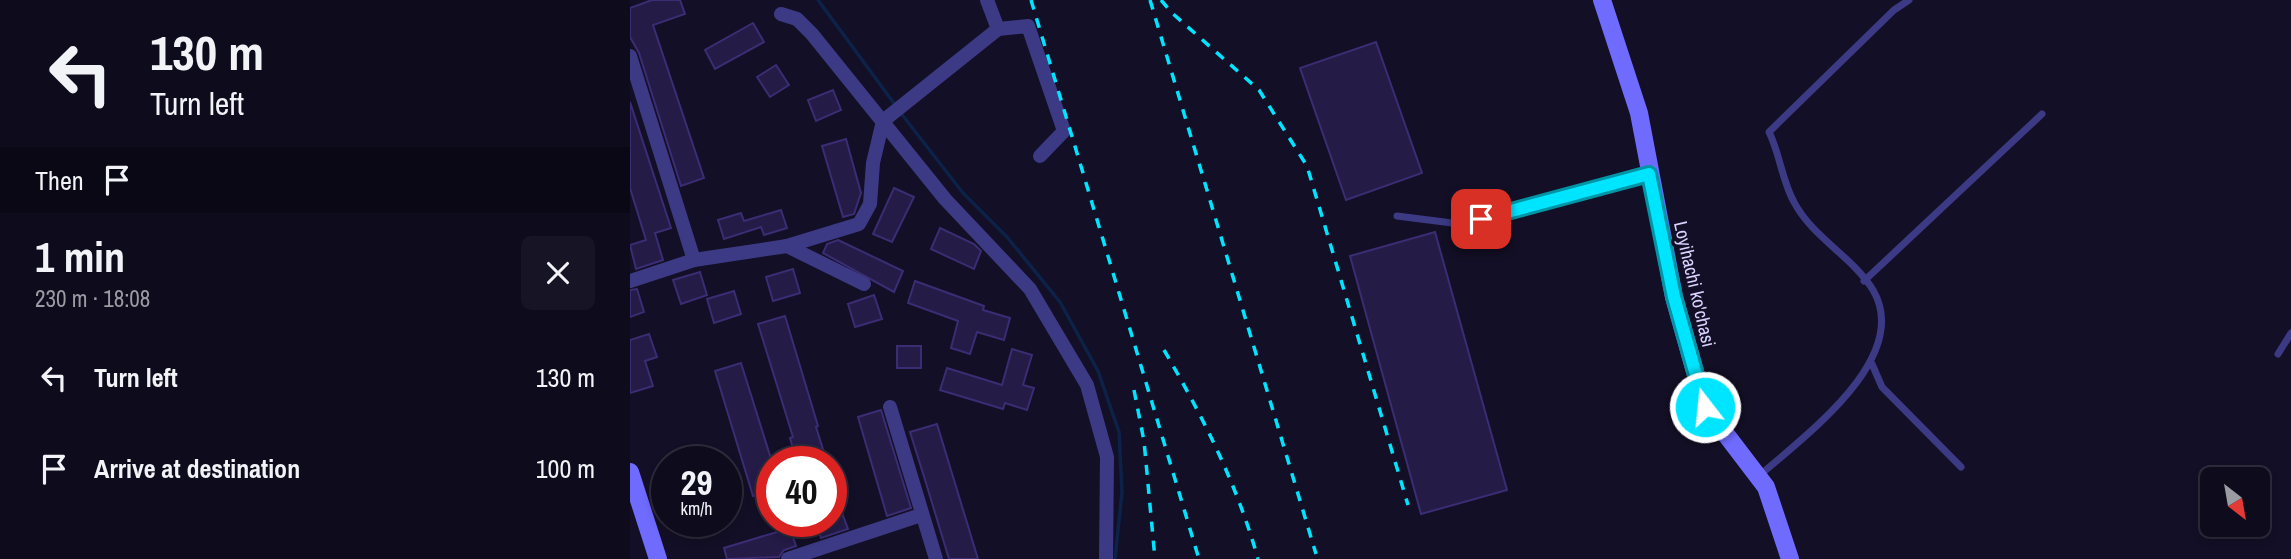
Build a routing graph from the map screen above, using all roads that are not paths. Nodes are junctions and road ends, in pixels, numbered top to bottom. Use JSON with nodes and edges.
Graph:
{"nodes":[{"id":1,"x":987,"y":0,"type":"edge"},
{"id":2,"x":1602,"y":0,"type":"edge"},
{"id":3,"x":1909,"y":0,"type":"edge"},
{"id":4,"x":781,"y":14,"type":"dead end"},
{"id":5,"x":998,"y":29,"type":"junction"},
{"id":6,"x":630,"y":56,"type":"edge"},
{"id":7,"x":2042,"y":114,"type":"dead end"},
{"id":8,"x":887,"y":116,"type":"junction"},
{"id":9,"x":1040,"y":156,"type":"dead end"},
{"id":10,"x":1649,"y":174,"type":"junction"},
{"id":11,"x":1397,"y":216,"type":"dead end"},
{"id":12,"x":787,"y":246,"type":"junction"},
{"id":13,"x":694,"y":260,"type":"junction"},
{"id":14,"x":630,"y":281,"type":"edge"},
{"id":15,"x":1864,"y":281,"type":"junction"},
{"id":16,"x":864,"y":284,"type":"dead end"},
{"id":17,"x":2291,"y":333,"type":"edge"},
{"id":18,"x":2278,"y":354,"type":"dead end"},
{"id":19,"x":1872,"y":364,"type":"junction"},
{"id":20,"x":890,"y":407,"type":"dead end"},
{"id":21,"x":1961,"y":467,"type":"dead end"},
{"id":22,"x":630,"y":472,"type":"edge"},
{"id":23,"x":1758,"y":476,"type":"junction"},
{"id":24,"x":921,"y":515,"type":"junction"},
{"id":25,"x":819,"y":554,"type":"edge"},
{"id":26,"x":658,"y":559,"type":"edge"},
{"id":27,"x":788,"y":559,"type":"edge"},
{"id":28,"x":936,"y":559,"type":"edge"},
{"id":29,"x":1106,"y":559,"type":"edge"},
{"id":30,"x":1790,"y":559,"type":"edge"}],
"edges":[{"from":1,"to":5,"type":"street"},
{"from":2,"to":10,"type":"street","name":"Loyihachi ko'chasi"},
{"from":3,"to":15,"type":"lane"},
{"from":4,"to":8,"type":"street"},
{"from":5,"to":8,"type":"street"},
{"from":5,"to":9,"type":"street"},
{"from":6,"to":13,"type":"street"},
{"from":7,"to":15,"type":"lane"},
{"from":8,"to":12,"type":"street"},
{"from":8,"to":29,"type":"street"},
{"from":10,"to":11,"type":"lane"},
{"from":10,"to":23,"type":"street","name":"Loyihachi ko'chasi"},
{"from":12,"to":13,"type":"street"},
{"from":12,"to":16,"type":"street"},
{"from":13,"to":14,"type":"street"},
{"from":15,"to":19,"type":"lane"},
{"from":17,"to":18,"type":"lane"},
{"from":19,"to":21,"type":"lane"},
{"from":19,"to":23,"type":"lane"},
{"from":20,"to":24,"type":"street"},
{"from":22,"to":26,"type":"street"},
{"from":23,"to":30,"type":"street","name":"Loyihachi ko'chasi"},
{"from":24,"to":25,"type":"street"},
{"from":24,"to":28,"type":"street"},
{"from":25,"to":27,"type":"street"}]}
